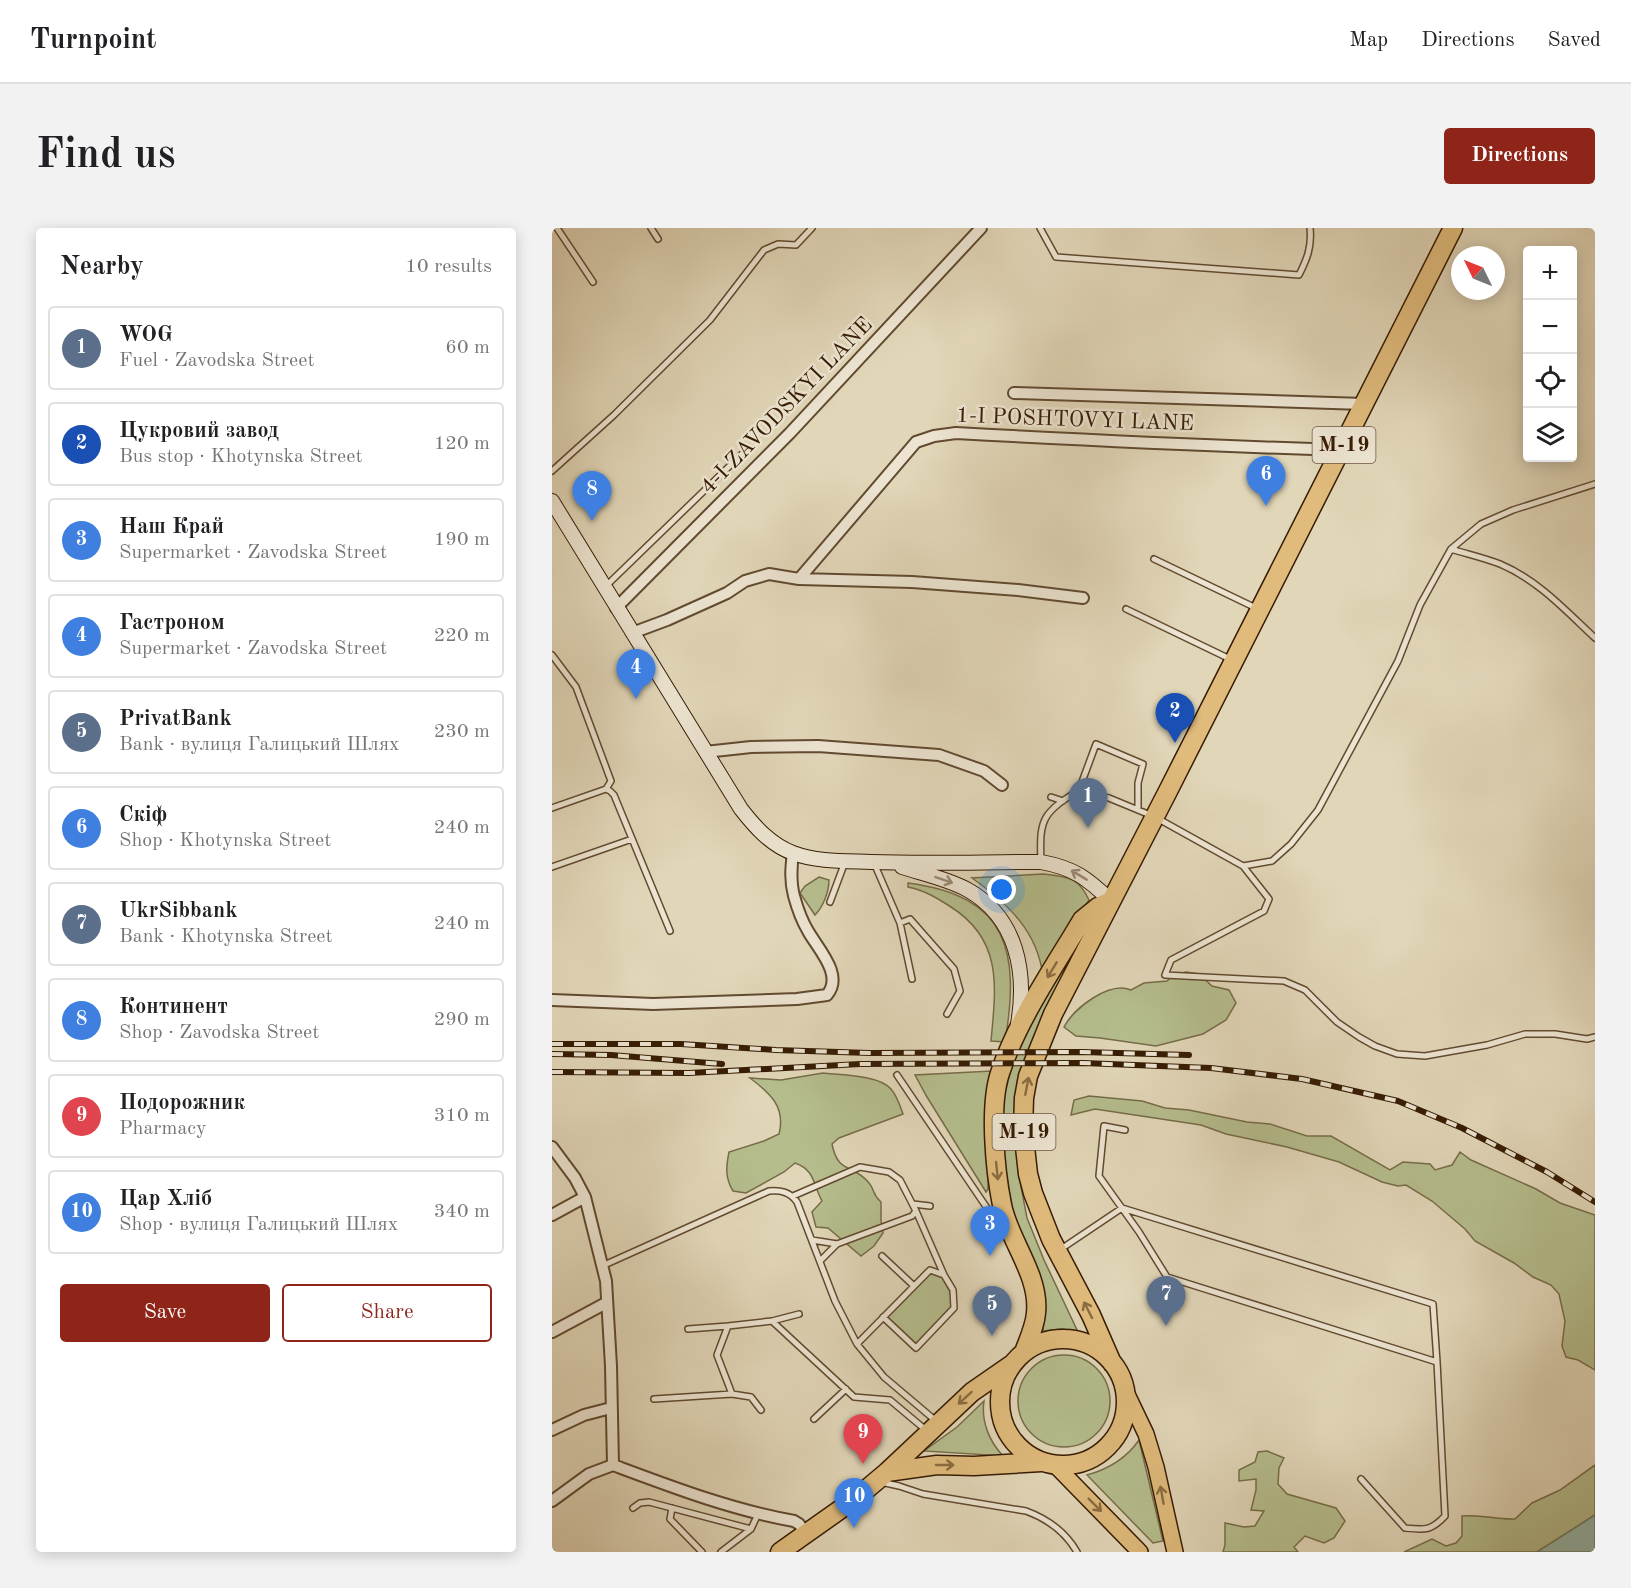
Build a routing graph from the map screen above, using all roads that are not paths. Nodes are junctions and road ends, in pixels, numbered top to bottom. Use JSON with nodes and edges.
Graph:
{"nodes":[{"id":1,"x":557,"y":228,"type":"edge"},
{"id":2,"x":651,"y":228,"type":"edge"},
{"id":3,"x":812,"y":228,"type":"edge"},
{"id":4,"x":981,"y":228,"type":"edge"},
{"id":5,"x":1040,"y":228,"type":"edge"},
{"id":6,"x":1310,"y":228,"type":"edge"},
{"id":7,"x":1453,"y":228,"type":"edge"},
{"id":8,"x":658,"y":239,"type":"dead end"},
{"id":9,"x":593,"y":282,"type":"dead end"},
{"id":10,"x":1014,"y":393,"type":"dead end"},
{"id":11,"x":1364,"y":404,"type":"junction"},
{"id":12,"x":1341,"y":450,"type":"junction"},
{"id":13,"x":744,"y":452,"type":"dead end"},
{"id":14,"x":552,"y":471,"type":"edge"},
{"id":15,"x":1595,"y":484,"type":"edge"},
{"id":16,"x":552,"y":501,"type":"edge"},
{"id":17,"x":1451,"y":549,"type":"junction"},
{"id":18,"x":1154,"y":559,"type":"dead end"},
{"id":19,"x":799,"y":579,"type":"junction"},
{"id":20,"x":604,"y":588,"type":"junction"},
{"id":21,"x":1083,"y":598,"type":"dead end"},
{"id":22,"x":616,"y":608,"type":"junction"},
{"id":23,"x":1126,"y":609,"type":"dead end"},
{"id":24,"x":1260,"y":610,"type":"junction"},
{"id":25,"x":632,"y":633,"type":"junction"},
{"id":26,"x":1595,"y":638,"type":"edge"},
{"id":27,"x":552,"y":655,"type":"edge"},
{"id":28,"x":1234,"y":661,"type":"junction"},
{"id":29,"x":705,"y":752,"type":"junction"},
{"id":30,"x":1002,"y":785,"type":"dead end"},
{"id":31,"x":606,"y":789,"type":"junction"},
{"id":32,"x":1079,"y":790,"type":"junction"},
{"id":33,"x":1051,"y":797,"type":"dead end"},
{"id":34,"x":1063,"y":801,"type":"junction"},
{"id":35,"x":552,"y":808,"type":"edge"},
{"id":36,"x":1138,"y":810,"type":"junction"},
{"id":37,"x":1155,"y":817,"type":"junction"},
{"id":38,"x":632,"y":838,"type":"junction"},
{"id":39,"x":793,"y":854,"type":"junction"},
{"id":40,"x":845,"y":861,"type":"junction"},
{"id":41,"x":873,"y":862,"type":"junction"},
{"id":42,"x":1041,"y":862,"type":"junction"},
{"id":43,"x":889,"y":863,"type":"junction"},
{"id":44,"x":1243,"y":866,"type":"junction"},
{"id":45,"x":552,"y":867,"type":"edge"},
{"id":46,"x":1111,"y":901,"type":"junction"},
{"id":47,"x":831,"y":902,"type":"dead end"},
{"id":48,"x":900,"y":923,"type":"junction"},
{"id":49,"x":670,"y":932,"type":"dead end"},
{"id":50,"x":912,"y":979,"type":"dead end"},
{"id":51,"x":552,"y":1000,"type":"edge"},
{"id":52,"x":947,"y":1014,"type":"dead end"},
{"id":53,"x":1017,"y":1032,"type":"junction"},
{"id":54,"x":1595,"y":1037,"type":"edge"},
{"id":55,"x":897,"y":1075,"type":"dead end"},
{"id":56,"x":1125,"y":1130,"type":"dead end"},
{"id":57,"x":552,"y":1147,"type":"edge"},
{"id":58,"x":793,"y":1196,"type":"junction"},
{"id":59,"x":585,"y":1197,"type":"junction"},
{"id":60,"x":913,"y":1204,"type":"junction"},
{"id":61,"x":930,"y":1206,"type":"dead end"},
{"id":62,"x":1122,"y":1208,"type":"junction"},
{"id":63,"x":916,"y":1212,"type":"junction"},
{"id":64,"x":552,"y":1215,"type":"edge"},
{"id":65,"x":1012,"y":1235,"type":"junction"},
{"id":66,"x":812,"y":1240,"type":"junction"},
{"id":67,"x":837,"y":1244,"type":"junction"},
{"id":68,"x":1057,"y":1251,"type":"junction"},
{"id":69,"x":882,"y":1256,"type":"dead end"},
{"id":70,"x":820,"y":1261,"type":"junction"},
{"id":71,"x":602,"y":1266,"type":"junction"},
{"id":72,"x":944,"y":1275,"type":"junction"},
{"id":73,"x":914,"y":1286,"type":"junction"},
{"id":74,"x":606,"y":1303,"type":"junction"},
{"id":75,"x":799,"y":1314,"type":"dead end"},
{"id":76,"x":883,"y":1317,"type":"junction"},
{"id":77,"x":772,"y":1321,"type":"junction"},
{"id":78,"x":728,"y":1326,"type":"junction"},
{"id":79,"x":688,"y":1329,"type":"dead end"},
{"id":80,"x":552,"y":1332,"type":"edge"},
{"id":81,"x":857,"y":1344,"type":"junction"},
{"id":82,"x":1018,"y":1358,"type":"junction"},
{"id":83,"x":1437,"y":1362,"type":"junction"},
{"id":84,"x":1112,"y":1363,"type":"junction"},
{"id":85,"x":1123,"y":1386,"type":"junction"},
{"id":86,"x":846,"y":1389,"type":"junction"},
{"id":87,"x":732,"y":1394,"type":"junction"},
{"id":88,"x":654,"y":1399,"type":"dead end"},
{"id":89,"x":611,"y":1408,"type":"junction"},
{"id":90,"x":761,"y":1410,"type":"dead end"},
{"id":91,"x":814,"y":1419,"type":"dead end"},
{"id":92,"x":933,"y":1427,"type":"junction"},
{"id":93,"x":552,"y":1430,"type":"edge"},
{"id":94,"x":1048,"y":1463,"type":"junction"},
{"id":95,"x":613,"y":1466,"type":"junction"},
{"id":96,"x":882,"y":1477,"type":"junction"},
{"id":97,"x":1361,"y":1479,"type":"dead end"},
{"id":98,"x":552,"y":1502,"type":"edge"},
{"id":99,"x":633,"y":1508,"type":"dead end"},
{"id":100,"x":672,"y":1508,"type":"junction"},
{"id":101,"x":758,"y":1514,"type":"junction"},
{"id":102,"x":751,"y":1529,"type":"junction"},
{"id":103,"x":806,"y":1533,"type":"junction"},
{"id":104,"x":702,"y":1552,"type":"edge"},
{"id":105,"x":721,"y":1552,"type":"edge"},
{"id":106,"x":780,"y":1552,"type":"edge"},
{"id":107,"x":1077,"y":1552,"type":"edge"},
{"id":108,"x":1140,"y":1552,"type":"edge"},
{"id":109,"x":1174,"y":1552,"type":"edge"}],
"edges":[{"from":1,"to":9,"type":"lane"},
{"from":2,"to":8,"type":"lane"},
{"from":3,"to":14,"type":"lane"},
{"from":4,"to":22,"type":"street","name":"4-I ZAVODSKYI LANE"},
{"from":5,"to":6,"type":"lane"},
{"from":7,"to":11,"type":"highway","number":"М-19"},
{"from":10,"to":11,"type":"street"},
{"from":11,"to":12,"type":"highway","number":"М-19"},
{"from":12,"to":19,"type":"street","name":"1-I POSHTOVYI LANE"},
{"from":12,"to":24,"type":"highway","number":"М-19"},
{"from":13,"to":20,"type":"lane"},
{"from":15,"to":17,"type":"lane"},
{"from":16,"to":20,"type":"main road"},
{"from":17,"to":26,"type":"lane"},
{"from":17,"to":44,"type":"lane"},
{"from":18,"to":24,"type":"lane"},
{"from":19,"to":21,"type":"street"},
{"from":19,"to":25,"type":"street"},
{"from":20,"to":22,"type":"main road"},
{"from":22,"to":25,"type":"main road"},
{"from":23,"to":28,"type":"lane"},
{"from":24,"to":28,"type":"highway","number":"М-19"},
{"from":25,"to":29,"type":"main road"},
{"from":27,"to":31,"type":"lane"},
{"from":28,"to":37,"type":"highway","number":"М-19"},
{"from":29,"to":30,"type":"street"},
{"from":29,"to":39,"type":"main road"},
{"from":31,"to":35,"type":"lane"},
{"from":31,"to":38,"type":"lane"},
{"from":32,"to":34,"type":"lane"},
{"from":32,"to":36,"type":"lane"},
{"from":32,"to":36,"type":"lane"},
{"from":33,"to":34,"type":"lane"},
{"from":34,"to":42,"type":"lane"},
{"from":36,"to":37,"type":"lane"},
{"from":37,"to":44,"type":"lane"},
{"from":37,"to":46,"type":"highway","number":"М-19"},
{"from":38,"to":45,"type":"lane"},
{"from":38,"to":49,"type":"lane"},
{"from":39,"to":40,"type":"main road"},
{"from":39,"to":51,"type":"street"},
{"from":40,"to":41,"type":"main road"},
{"from":40,"to":47,"type":"lane"},
{"from":41,"to":43,"type":"main road"},
{"from":41,"to":48,"type":"lane"},
{"from":42,"to":43,"type":"main road"},
{"from":46,"to":42,"type":"main road","one_way":true},
{"from":43,"to":53,"type":"main road","one_way":true},
{"from":44,"to":54,"type":"lane"},
{"from":46,"to":53,"type":"highway","number":"М-19","one_way":true},
{"from":68,"to":46,"type":"highway","number":"М-19","one_way":true},
{"from":48,"to":50,"type":"lane"},
{"from":48,"to":52,"type":"lane"},
{"from":53,"to":65,"type":"highway","number":"М-19","one_way":true},
{"from":55,"to":65,"type":"lane"},
{"from":56,"to":62,"type":"lane"},
{"from":57,"to":59,"type":"street"},
{"from":58,"to":60,"type":"lane"},
{"from":58,"to":66,"type":"lane"},
{"from":58,"to":71,"type":"lane"},
{"from":59,"to":64,"type":"street"},
{"from":59,"to":71,"type":"street"},
{"from":60,"to":61,"type":"lane"},
{"from":60,"to":63,"type":"lane"},
{"from":62,"to":68,"type":"lane"},
{"from":62,"to":83,"type":"lane"},
{"from":62,"to":83,"type":"lane"},
{"from":63,"to":67,"type":"lane"},
{"from":63,"to":72,"type":"lane"},
{"from":65,"to":82,"type":"highway","number":"М-19"},
{"from":66,"to":67,"type":"lane"},
{"from":66,"to":70,"type":"lane"},
{"from":67,"to":70,"type":"lane"},
{"from":84,"to":68,"type":"highway","number":"М-19","one_way":true},
{"from":69,"to":73,"type":"lane"},
{"from":70,"to":81,"type":"lane"},
{"from":71,"to":74,"type":"street"},
{"from":72,"to":73,"type":"lane"},
{"from":72,"to":76,"type":"lane"},
{"from":73,"to":76,"type":"lane"},
{"from":74,"to":80,"type":"street"},
{"from":74,"to":89,"type":"street"},
{"from":75,"to":77,"type":"lane"},
{"from":76,"to":81,"type":"lane"},
{"from":77,"to":78,"type":"lane"},
{"from":77,"to":86,"type":"lane"},
{"from":78,"to":79,"type":"lane"},
{"from":78,"to":87,"type":"lane"},
{"from":81,"to":92,"type":"lane"},
{"from":82,"to":84,"type":"highway","number":"М-19"},
{"from":82,"to":92,"type":"highway","number":"М-19","one_way":true},
{"from":82,"to":94,"type":"highway","number":"М-19"},
{"from":83,"to":97,"type":"lane"},
{"from":84,"to":85,"type":"highway","number":"М-19"},
{"from":85,"to":94,"type":"highway","number":"М-19"},
{"from":109,"to":85,"type":"main road","one_way":true},
{"from":86,"to":91,"type":"lane"},
{"from":86,"to":92,"type":"lane"},
{"from":87,"to":88,"type":"lane"},
{"from":87,"to":90,"type":"lane"},
{"from":89,"to":93,"type":"street"},
{"from":89,"to":95,"type":"street"},
{"from":92,"to":96,"type":"highway","number":"М-19"},
{"from":96,"to":94,"type":"highway","number":"М-19","one_way":true},
{"from":94,"to":108,"type":"main road","one_way":true},
{"from":95,"to":98,"type":"street"},
{"from":95,"to":101,"type":"street"},
{"from":96,"to":103,"type":"highway","number":"М-19"},
{"from":96,"to":107,"type":"lane"},
{"from":99,"to":100,"type":"lane"},
{"from":100,"to":102,"type":"lane"},
{"from":100,"to":104,"type":"lane"},
{"from":101,"to":102,"type":"lane"},
{"from":101,"to":103,"type":"street"},
{"from":102,"to":105,"type":"lane"},
{"from":103,"to":106,"type":"highway","number":"М-19"}]}
